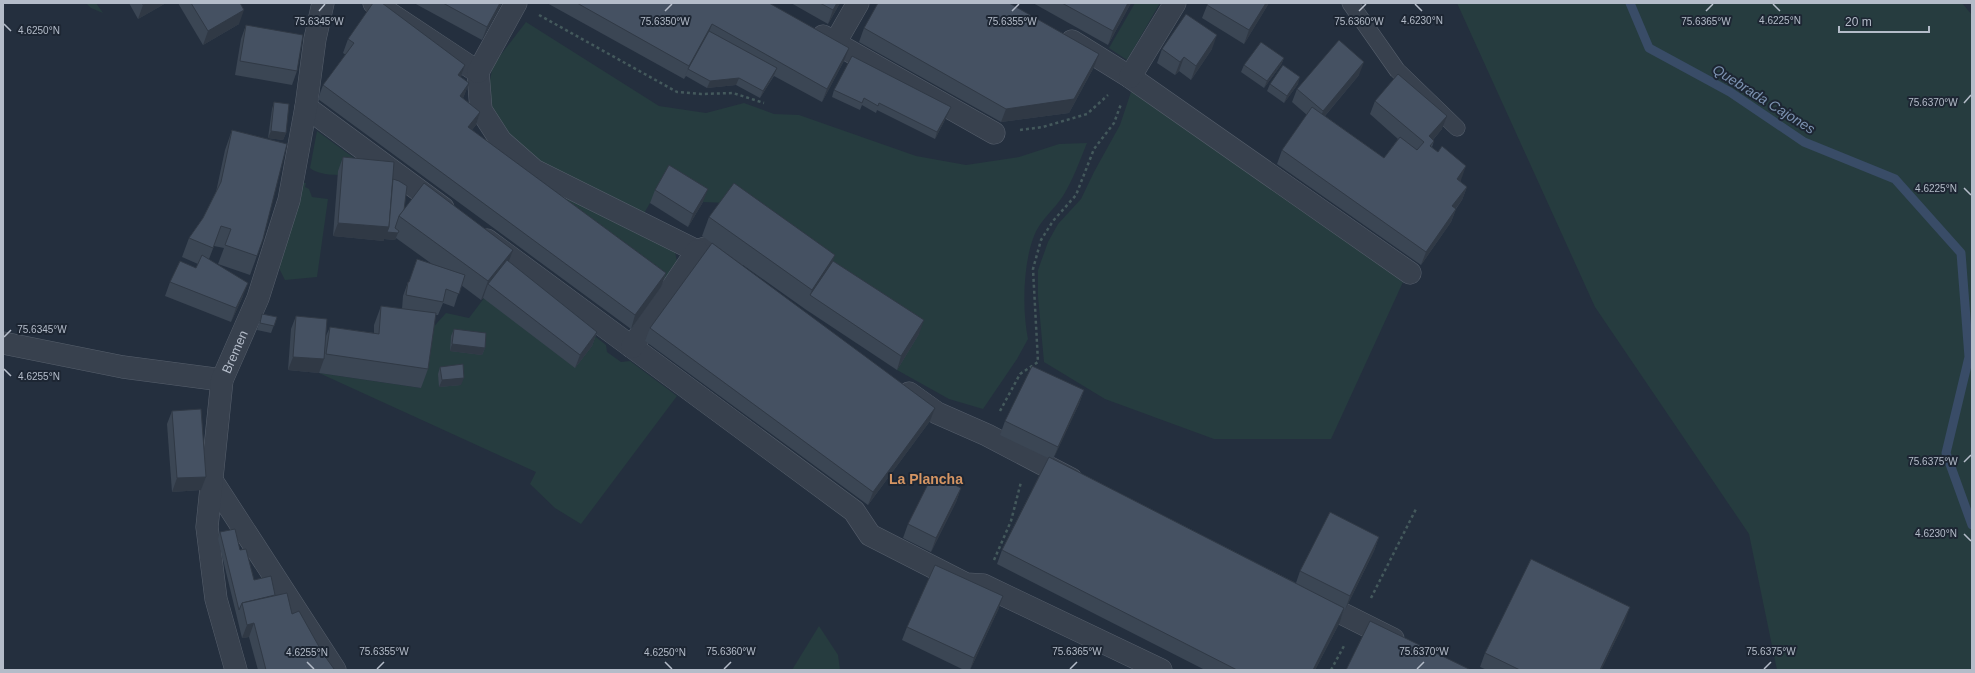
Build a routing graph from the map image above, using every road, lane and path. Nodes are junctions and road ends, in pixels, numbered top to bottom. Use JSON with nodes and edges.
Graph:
{"nodes":[{"id":1,"x":323,"y":3,"type":"edge"},
{"id":2,"x":374,"y":3,"type":"edge"},
{"id":3,"x":858,"y":3,"type":"edge"},
{"id":4,"x":1174,"y":3,"type":"edge"},
{"id":5,"x":1350,"y":3,"type":"edge"},
{"id":6,"x":524,"y":7,"type":"edge"},
{"id":7,"x":802,"y":25,"type":"edge"},
{"id":8,"x":1053,"y":30,"type":"edge"},
{"id":9,"x":835,"y":43,"type":"junction"},
{"id":10,"x":478,"y":72,"type":"junction"},
{"id":11,"x":1130,"y":77,"type":"junction"},
{"id":12,"x":764,"y":103,"type":"dead end"},
{"id":13,"x":306,"y":107,"type":"junction"},
{"id":14,"x":1456,"y":128,"type":"dead end"},
{"id":15,"x":994,"y":133,"type":"joint"},
{"id":16,"x":697,"y":251,"type":"junction"},
{"id":17,"x":1410,"y":273,"type":"dead end"},
{"id":18,"x":750,"y":280,"type":"edge"},
{"id":19,"x":3,"y":343,"type":"edge"},
{"id":20,"x":632,"y":347,"type":"junction"},
{"id":21,"x":222,"y":380,"type":"junction"},
{"id":22,"x":892,"y":381,"type":"edge"},
{"id":23,"x":987,"y":435,"type":"junction"},
{"id":24,"x":1028,"y":457,"type":"junction"},
{"id":25,"x":211,"y":479,"type":"junction"},
{"id":26,"x":1091,"y":488,"type":"edge"},
{"id":27,"x":1416,"y":509,"type":"dead end"},
{"id":28,"x":983,"y":584,"type":"junction"},
{"id":29,"x":1295,"y":590,"type":"edge"},
{"id":30,"x":1359,"y":621,"type":"junction"},
{"id":31,"x":1413,"y":649,"type":"edge"},
{"id":32,"x":236,"y":670,"type":"edge"},
{"id":33,"x":336,"y":670,"type":"edge"},
{"id":34,"x":1161,"y":670,"type":"edge"},
{"id":35,"x":1331,"y":670,"type":"edge"}],
"edges":[{"from":1,"to":13,"type":"street","name":"Bremen"},
{"from":2,"to":10,"type":"street"},
{"from":3,"to":9,"type":"street"},
{"from":4,"to":11,"type":"street"},
{"from":5,"to":14,"type":"lane"},
{"from":6,"to":10,"type":"street"},
{"from":6,"to":12,"type":"path"},
{"from":7,"to":9,"type":"street"},
{"from":8,"to":11,"type":"street"},
{"from":9,"to":15,"type":"street"},
{"from":10,"to":16,"type":"street"},
{"from":11,"to":15,"type":"path"},
{"from":11,"to":17,"type":"street"},
{"from":11,"to":23,"type":"path"},
{"from":13,"to":20,"type":"street"},
{"from":13,"to":21,"type":"street","name":"Bremen"},
{"from":16,"to":18,"type":"street"},
{"from":16,"to":20,"type":"street"},
{"from":19,"to":21,"type":"street"},
{"from":20,"to":28,"type":"street"},
{"from":21,"to":25,"type":"street","name":"Bremen"},
{"from":22,"to":23,"type":"street"},
{"from":23,"to":24,"type":"street"},
{"from":24,"to":26,"type":"street"},
{"from":24,"to":28,"type":"path"},
{"from":25,"to":32,"type":"street","name":"Bremen"},
{"from":25,"to":33,"type":"street"},
{"from":27,"to":30,"type":"path"},
{"from":28,"to":34,"type":"street"},
{"from":29,"to":30,"type":"street"},
{"from":30,"to":31,"type":"street"},
{"from":30,"to":35,"type":"path"}]}
